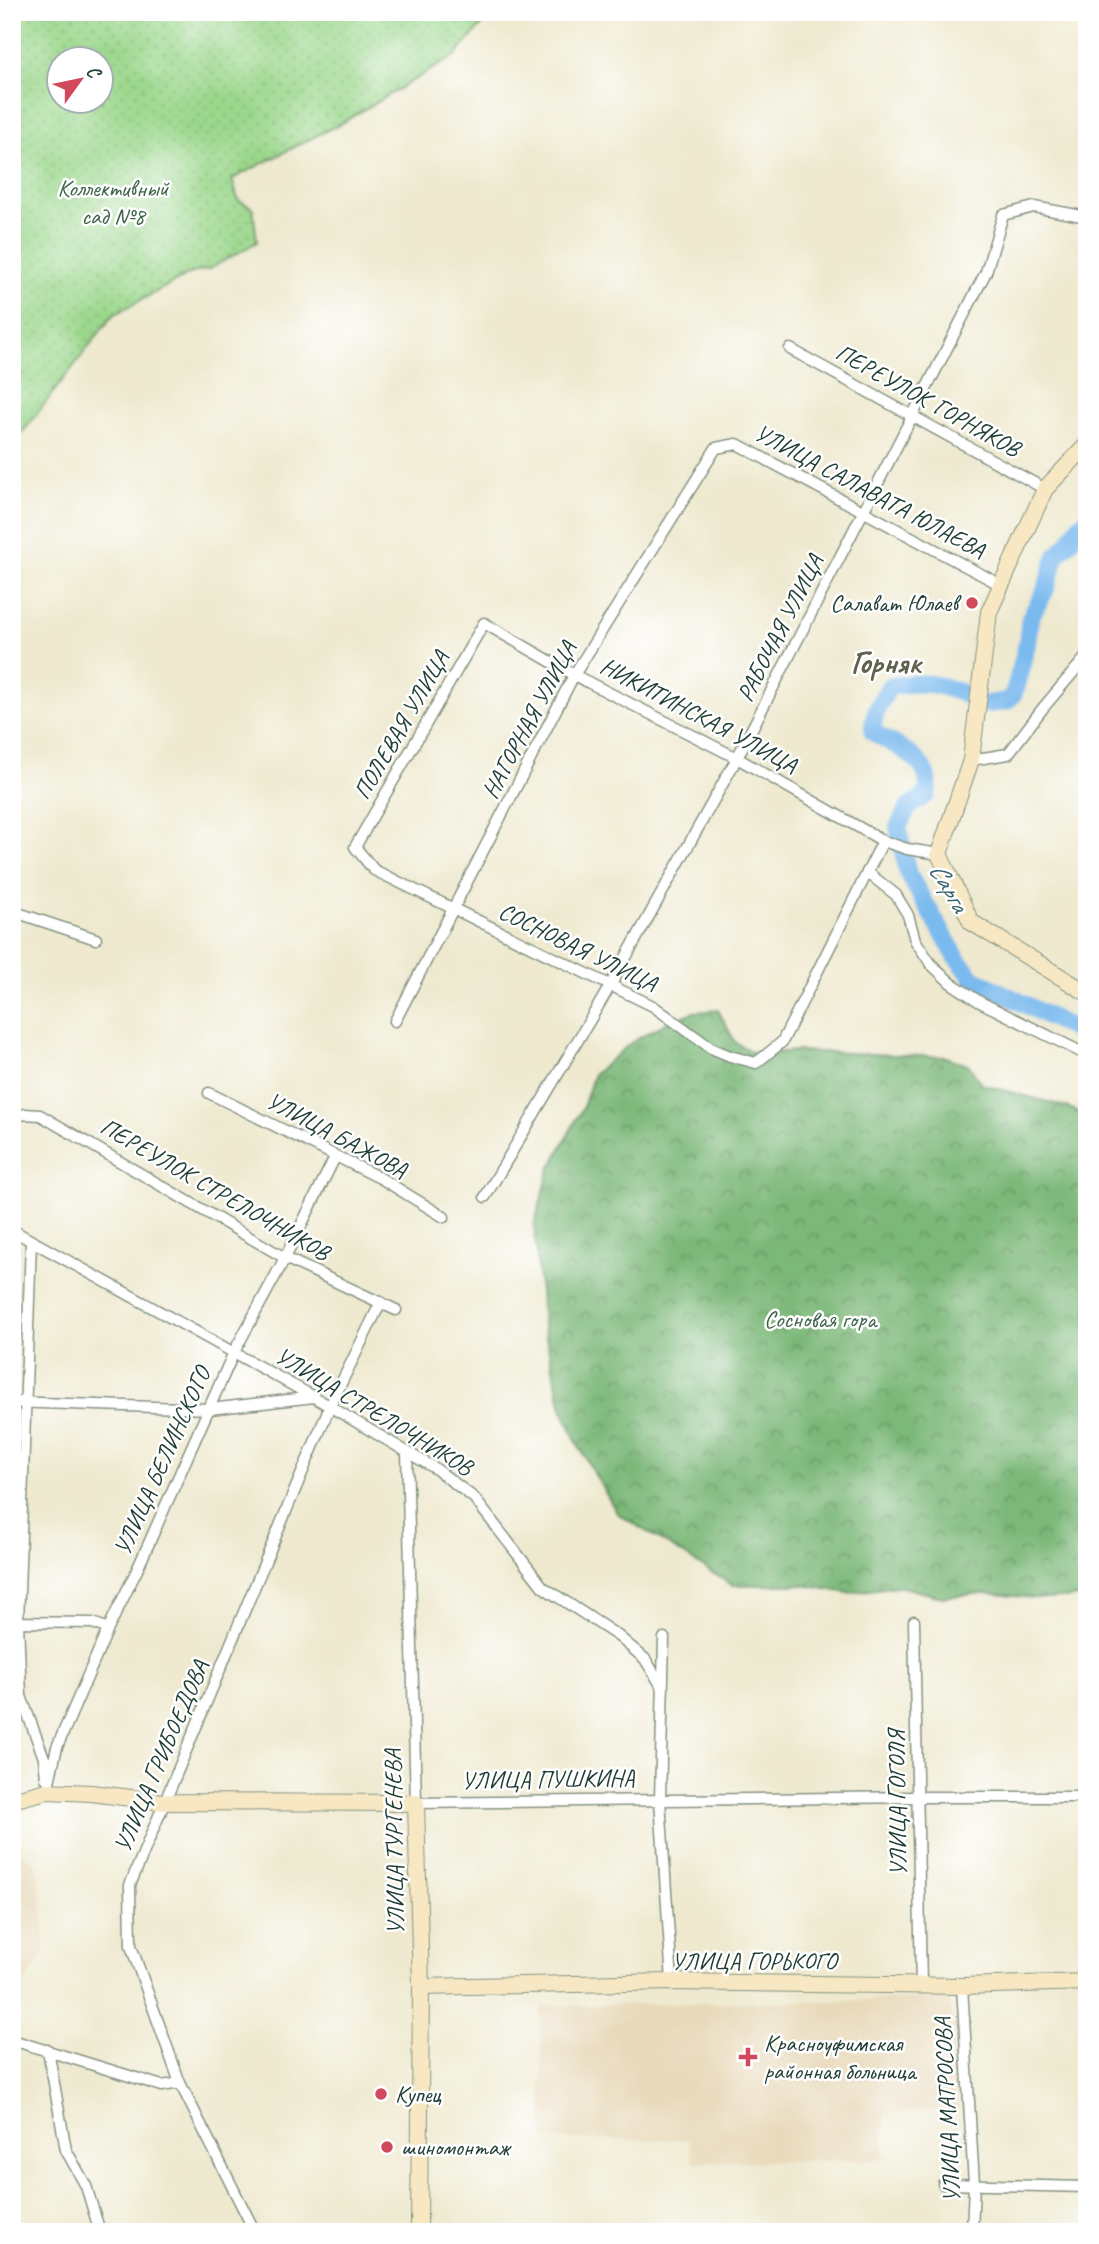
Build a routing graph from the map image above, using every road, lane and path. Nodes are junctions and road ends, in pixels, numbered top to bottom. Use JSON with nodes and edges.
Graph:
{"nodes":[{"id":1,"x":1087,"y":217,"type":"edge"},
{"id":2,"x":790,"y":349,"type":"dead end"},
{"id":3,"x":912,"y":416,"type":"junction"},
{"id":4,"x":1087,"y":445,"type":"edge"},
{"id":5,"x":716,"y":448,"type":"joint"},
{"id":6,"x":1045,"y":489,"type":"junction"},
{"id":7,"x":863,"y":511,"type":"junction"},
{"id":8,"x":1002,"y":585,"type":"junction"},
{"id":9,"x":484,"y":623,"type":"joint"},
{"id":10,"x":1087,"y":656,"type":"edge"},
{"id":11,"x":574,"y":675,"type":"junction"},
{"id":12,"x":737,"y":758,"type":"junction"},
{"id":13,"x":971,"y":760,"type":"junction"},
{"id":14,"x":883,"y":841,"type":"junction"},
{"id":15,"x":355,"y":847,"type":"joint"},
{"id":16,"x":939,"y":854,"type":"junction"},
{"id":17,"x":867,"y":872,"type":"junction"},
{"id":18,"x":453,"y":909,"type":"junction"},
{"id":19,"x":12,"y":911,"type":"edge"},
{"id":20,"x":96,"y":939,"type":"dead end"},
{"id":21,"x":610,"y":986,"type":"junction"},
{"id":22,"x":1087,"y":993,"type":"edge"},
{"id":23,"x":395,"y":1021,"type":"dead end"},
{"id":24,"x":1087,"y":1055,"type":"edge"},
{"id":25,"x":209,"y":1093,"type":"dead end"},
{"id":26,"x":12,"y":1118,"type":"edge"},
{"id":27,"x":335,"y":1157,"type":"junction"},
{"id":28,"x":485,"y":1197,"type":"dead end"},
{"id":29,"x":444,"y":1217,"type":"dead end"},
{"id":30,"x":12,"y":1230,"type":"edge"},
{"id":31,"x":32,"y":1241,"type":"junction"},
{"id":32,"x":285,"y":1258,"type":"junction"},
{"id":33,"x":381,"y":1302,"type":"junction"},
{"id":34,"x":396,"y":1310,"type":"dead end"},
{"id":35,"x":234,"y":1352,"type":"junction"},
{"id":36,"x":314,"y":1396,"type":"junction"},
{"id":37,"x":12,"y":1402,"type":"edge"},
{"id":38,"x":25,"y":1403,"type":"junction"},
{"id":39,"x":330,"y":1406,"type":"junction"},
{"id":40,"x":209,"y":1409,"type":"junction"},
{"id":41,"x":407,"y":1452,"type":"junction"},
{"id":42,"x":18,"y":1492,"type":"edge"},
{"id":43,"x":914,"y":1621,"type":"dead end"},
{"id":44,"x":15,"y":1622,"type":"edge"},
{"id":45,"x":108,"y":1629,"type":"junction"},
{"id":46,"x":664,"y":1638,"type":"dead end"},
{"id":47,"x":663,"y":1688,"type":"junction"},
{"id":48,"x":16,"y":1696,"type":"edge"},
{"id":49,"x":47,"y":1791,"type":"junction"},
{"id":50,"x":918,"y":1797,"type":"junction"},
{"id":51,"x":1087,"y":1797,"type":"edge"},
{"id":52,"x":12,"y":1800,"type":"edge"},
{"id":53,"x":660,"y":1800,"type":"junction"},
{"id":54,"x":164,"y":1802,"type":"junction"},
{"id":55,"x":416,"y":1803,"type":"junction"},
{"id":56,"x":672,"y":1982,"type":"junction"},
{"id":57,"x":1087,"y":1982,"type":"edge"},
{"id":58,"x":921,"y":1985,"type":"junction"},
{"id":59,"x":962,"y":1986,"type":"junction"},
{"id":60,"x":421,"y":1987,"type":"junction"},
{"id":61,"x":12,"y":2040,"type":"edge"},
{"id":62,"x":48,"y":2050,"type":"junction"},
{"id":63,"x":180,"y":2083,"type":"junction"},
{"id":64,"x":943,"y":2184,"type":"dead end"},
{"id":65,"x":974,"y":2184,"type":"junction"},
{"id":66,"x":1087,"y":2187,"type":"edge"},
{"id":67,"x":100,"y":2232,"type":"edge"},
{"id":68,"x":255,"y":2232,"type":"edge"},
{"id":69,"x":419,"y":2232,"type":"edge"},
{"id":70,"x":972,"y":2232,"type":"edge"}],
"edges":[{"from":1,"to":3,"type":"street","name":"РАБОЧАЯ УЛИЦА"},
{"from":2,"to":3,"type":"street","name":"ПЕРЕУЛОК ГОРНЯКОВ"},
{"from":3,"to":6,"type":"street","name":"ПЕРЕУЛОК ГОРНЯКОВ"},
{"from":3,"to":7,"type":"street","name":"РАБОЧАЯ УЛИЦА"},
{"from":4,"to":6,"type":"street"},
{"from":5,"to":7,"type":"street","name":"УЛИЦА САЛАВАТА ЮЛАЕВА"},
{"from":5,"to":11,"type":"street","name":"НАГОРНАЯ УЛИЦА"},
{"from":6,"to":8,"type":"street"},
{"from":7,"to":8,"type":"street","name":"УЛИЦА САЛАВАТА ЮЛАЕВА"},
{"from":7,"to":12,"type":"street","name":"РАБОЧАЯ УЛИЦА"},
{"from":8,"to":13,"type":"street"},
{"from":9,"to":11,"type":"street","name":"НИКИТИНСКАЯ УЛИЦА"},
{"from":9,"to":15,"type":"street","name":"ПОЛЕВАЯ УЛИЦА"},
{"from":10,"to":13,"type":"street"},
{"from":11,"to":12,"type":"street","name":"НИКИТИНСКАЯ УЛИЦА"},
{"from":11,"to":18,"type":"street","name":"НАГОРНАЯ УЛИЦА"},
{"from":12,"to":14,"type":"street","name":"НИКИТИНСКАЯ УЛИЦА"},
{"from":12,"to":21,"type":"street","name":"РАБОЧАЯ УЛИЦА"},
{"from":13,"to":16,"type":"street"},
{"from":14,"to":16,"type":"street","name":"НИКИТИНСКАЯ УЛИЦА"},
{"from":14,"to":17,"type":"street"},
{"from":15,"to":18,"type":"street","name":"СОСНОВАЯ УЛИЦА"},
{"from":16,"to":22,"type":"street"},
{"from":17,"to":21,"type":"street","name":"СОСНОВАЯ УЛИЦА"},
{"from":17,"to":24,"type":"street"},
{"from":18,"to":21,"type":"street","name":"СОСНОВАЯ УЛИЦА"},
{"from":18,"to":23,"type":"street","name":"НАГОРНАЯ УЛИЦА"},
{"from":19,"to":20,"type":"street"},
{"from":21,"to":28,"type":"street","name":"РАБОЧАЯ УЛИЦА"},
{"from":25,"to":27,"type":"street","name":"УЛИЦА БАЖОВА"},
{"from":26,"to":32,"type":"street","name":"ПЕРЕУЛОК СТРЕЛОЧНИКОВ"},
{"from":27,"to":29,"type":"street","name":"УЛИЦА БАЖОВА"},
{"from":27,"to":32,"type":"street","name":"УЛИЦА БЕЛИНСКОГО"},
{"from":30,"to":31,"type":"street","name":"УЛИЦА СТРЕЛОЧНИКОВ"},
{"from":31,"to":35,"type":"street","name":"УЛИЦА СТРЕЛОЧНИКОВ"},
{"from":31,"to":38,"type":"street"},
{"from":32,"to":33,"type":"street","name":"ПЕРЕУЛОК СТРЕЛОЧНИКОВ"},
{"from":32,"to":35,"type":"street","name":"УЛИЦА БЕЛИНСКОГО"},
{"from":33,"to":34,"type":"street","name":"ПЕРЕУЛОК СТРЕЛОЧНИКОВ"},
{"from":33,"to":39,"type":"street","name":"УЛИЦА ГРИБОЕДОВА"},
{"from":35,"to":36,"type":"street","name":"УЛИЦА СТРЕЛОЧНИКОВ"},
{"from":35,"to":40,"type":"street","name":"УЛИЦА БЕЛИНСКОГО"},
{"from":36,"to":39,"type":"street","name":"УЛИЦА СТРЕЛОЧНИКОВ"},
{"from":36,"to":40,"type":"street"},
{"from":37,"to":38,"type":"street"},
{"from":38,"to":40,"type":"street"},
{"from":38,"to":42,"type":"street"},
{"from":39,"to":41,"type":"street","name":"УЛИЦА СТРЕЛОЧНИКОВ"},
{"from":39,"to":54,"type":"street","name":"УЛИЦА ГРИБОЕДОВА"},
{"from":40,"to":45,"type":"street","name":"УЛИЦА БЕЛИНСКОГО"},
{"from":41,"to":47,"type":"street","name":"УЛИЦА СТРЕЛОЧНИКОВ"},
{"from":41,"to":55,"type":"street","name":"УЛИЦА ТУРГЕНЕВА"},
{"from":42,"to":44,"type":"street"},
{"from":43,"to":50,"type":"street","name":"УЛИЦА ГОГОЛЯ"},
{"from":44,"to":45,"type":"street"},
{"from":44,"to":48,"type":"street"},
{"from":45,"to":49,"type":"street","name":"УЛИЦА БЕЛИНСКОГО"},
{"from":46,"to":47,"type":"street"},
{"from":47,"to":53,"type":"street"},
{"from":48,"to":49,"type":"street"},
{"from":49,"to":52,"type":"street","name":"УЛИЦА ПУШКИНА"},
{"from":49,"to":54,"type":"street","name":"УЛИЦА ПУШКИНА"},
{"from":50,"to":51,"type":"street","name":"УЛИЦА ПУШКИНА"},
{"from":50,"to":53,"type":"street","name":"УЛИЦА ПУШКИНА"},
{"from":50,"to":58,"type":"street","name":"УЛИЦА ГОГОЛЯ"},
{"from":53,"to":55,"type":"street","name":"УЛИЦА ПУШКИНА"},
{"from":53,"to":56,"type":"street"},
{"from":54,"to":55,"type":"street","name":"УЛИЦА ПУШКИНА"},
{"from":54,"to":63,"type":"street","name":"УЛИЦА ГРИБОЕДОВА"},
{"from":55,"to":60,"type":"street","name":"УЛИЦА ТУРГЕНЕВА"},
{"from":56,"to":58,"type":"street","name":"УЛИЦА ГОРЬКОГО"},
{"from":56,"to":60,"type":"street","name":"УЛИЦА ГОРЬКОГО"},
{"from":57,"to":59,"type":"street","name":"УЛИЦА ГОРЬКОГО"},
{"from":58,"to":59,"type":"street","name":"УЛИЦА ГОРЬКОГО"},
{"from":59,"to":65,"type":"street","name":"УЛИЦА МАТРОСОВА"},
{"from":60,"to":69,"type":"street","name":"УЛИЦА ТУРГЕНЕВА"},
{"from":61,"to":62,"type":"street"},
{"from":62,"to":63,"type":"street"},
{"from":62,"to":67,"type":"street"},
{"from":63,"to":68,"type":"street","name":"УЛИЦА ГРИБОЕДОВА"},
{"from":64,"to":65,"type":"street"},
{"from":65,"to":66,"type":"street"},
{"from":65,"to":70,"type":"street","name":"УЛИЦА МАТРОСОВА"}]}
